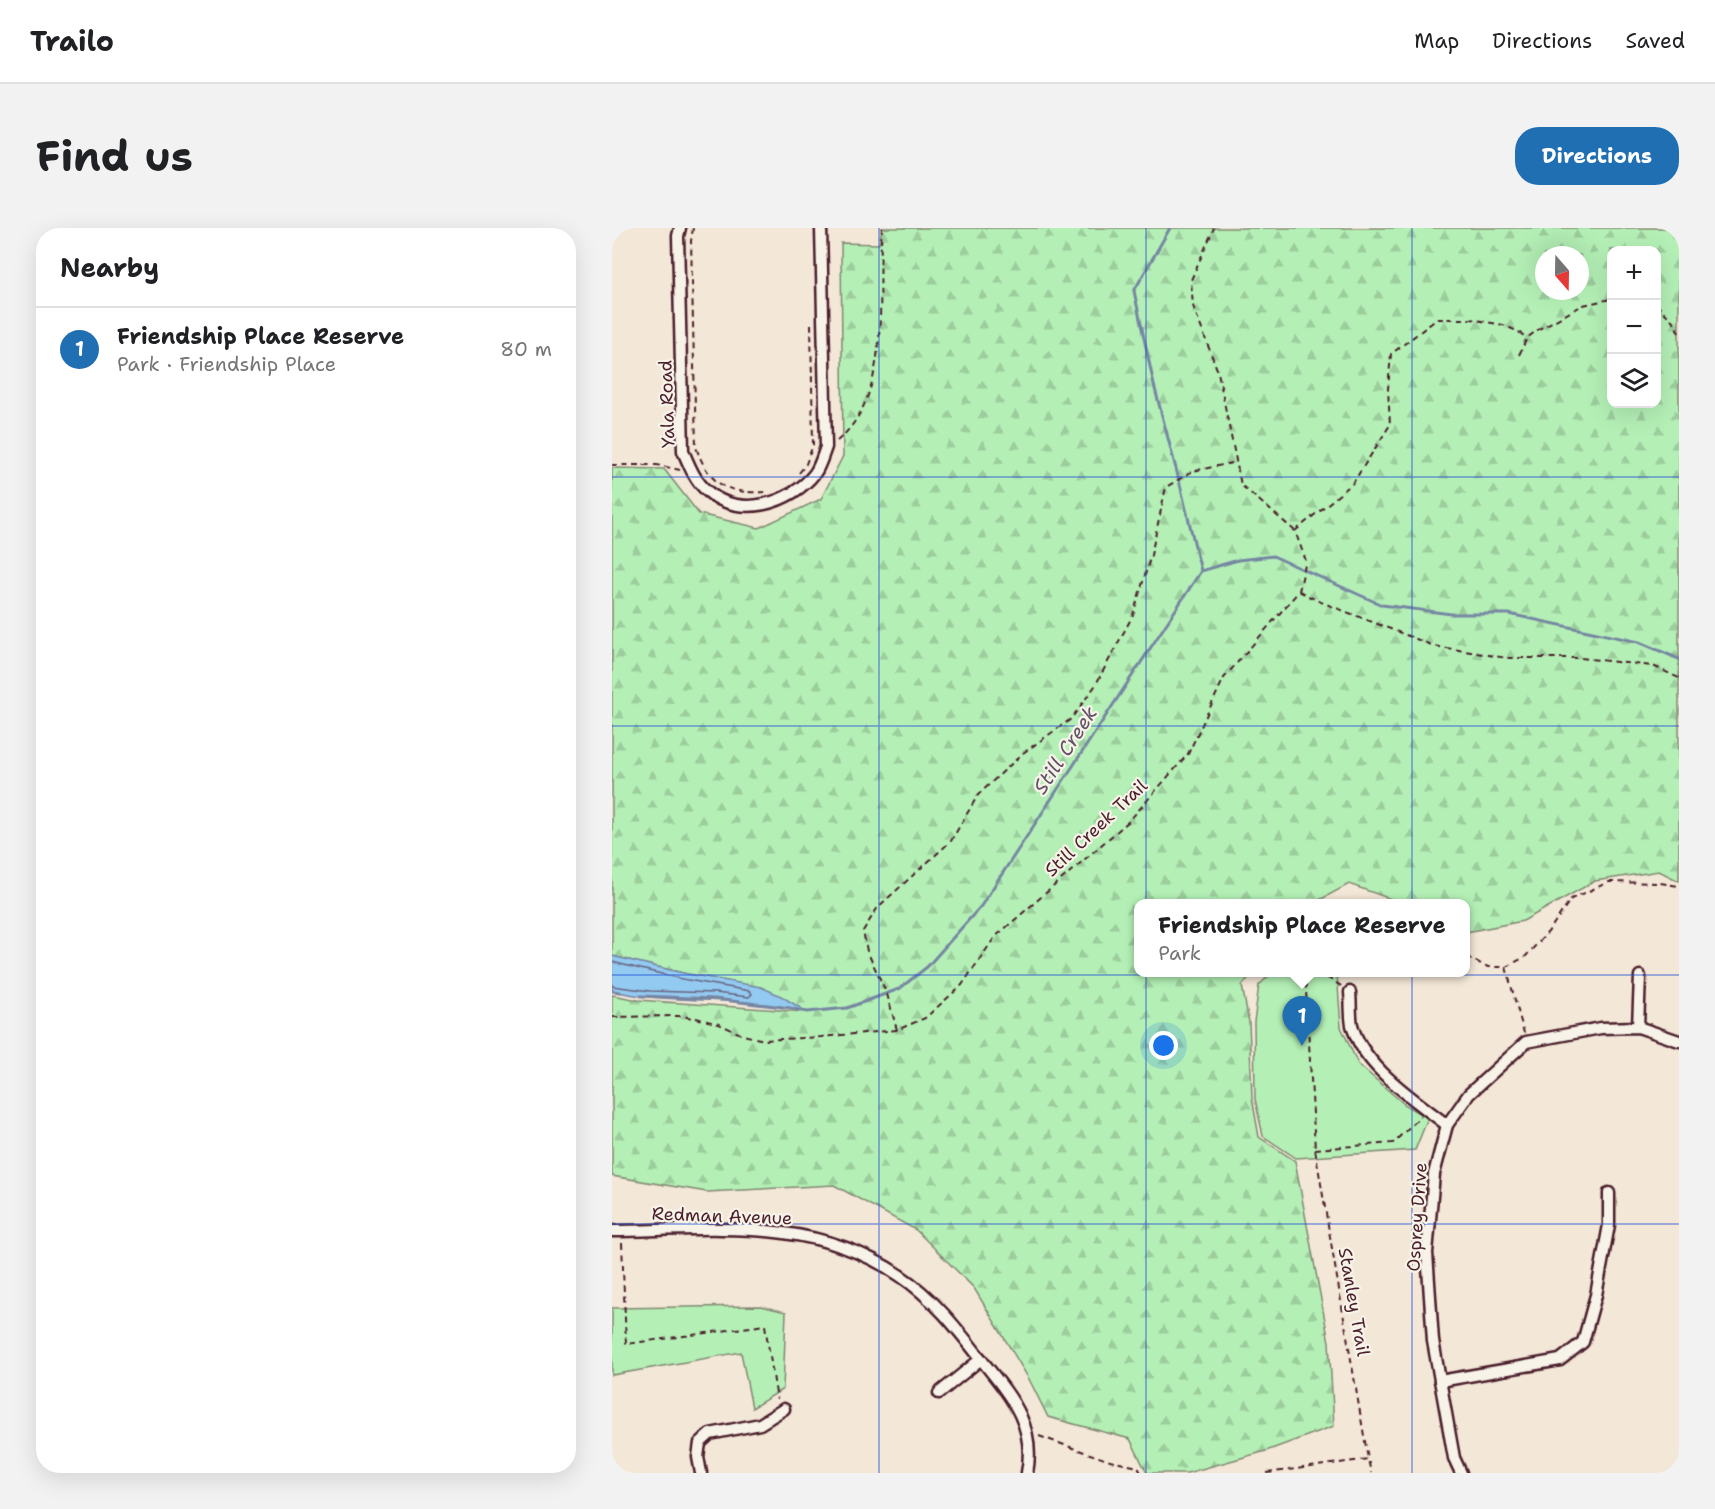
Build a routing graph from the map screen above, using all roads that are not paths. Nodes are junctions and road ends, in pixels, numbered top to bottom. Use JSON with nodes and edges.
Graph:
{"nodes":[{"id":1,"x":680,"y":228,"type":"edge"},
{"id":2,"x":821,"y":228,"type":"edge"},
{"id":3,"x":1640,"y":976,"type":"dead end"},
{"id":4,"x":1350,"y":992,"type":"road end"},
{"id":5,"x":1638,"y":1027,"type":"junction"},
{"id":6,"x":1679,"y":1041,"type":"edge"},
{"id":7,"x":1447,"y":1125,"type":"junction"},
{"id":8,"x":1609,"y":1193,"type":"dead end"},
{"id":9,"x":617,"y":1231,"type":"edge"},
{"id":10,"x":981,"y":1359,"type":"junction"},
{"id":11,"x":1440,"y":1381,"type":"junction"},
{"id":12,"x":939,"y":1393,"type":"dead end"},
{"id":13,"x":782,"y":1411,"type":"road end"},
{"id":14,"x":701,"y":1473,"type":"edge"},
{"id":15,"x":1027,"y":1473,"type":"edge"},
{"id":16,"x":1461,"y":1473,"type":"edge"}],
"edges":[{"from":1,"to":2,"type":"street","name":"Yala Road"},
{"from":3,"to":5,"type":"street"},
{"from":4,"to":7,"type":"street"},
{"from":5,"to":6,"type":"street"},
{"from":5,"to":7,"type":"street","name":"Osprey Drive"},
{"from":7,"to":11,"type":"street","name":"Osprey Drive"},
{"from":8,"to":11,"type":"street"},
{"from":9,"to":10,"type":"street","name":"Redman Avenue"},
{"from":10,"to":12,"type":"street"},
{"from":10,"to":15,"type":"street","name":"Redman Avenue"},
{"from":11,"to":16,"type":"street","name":"Osprey Drive"},
{"from":13,"to":14,"type":"street"}]}
